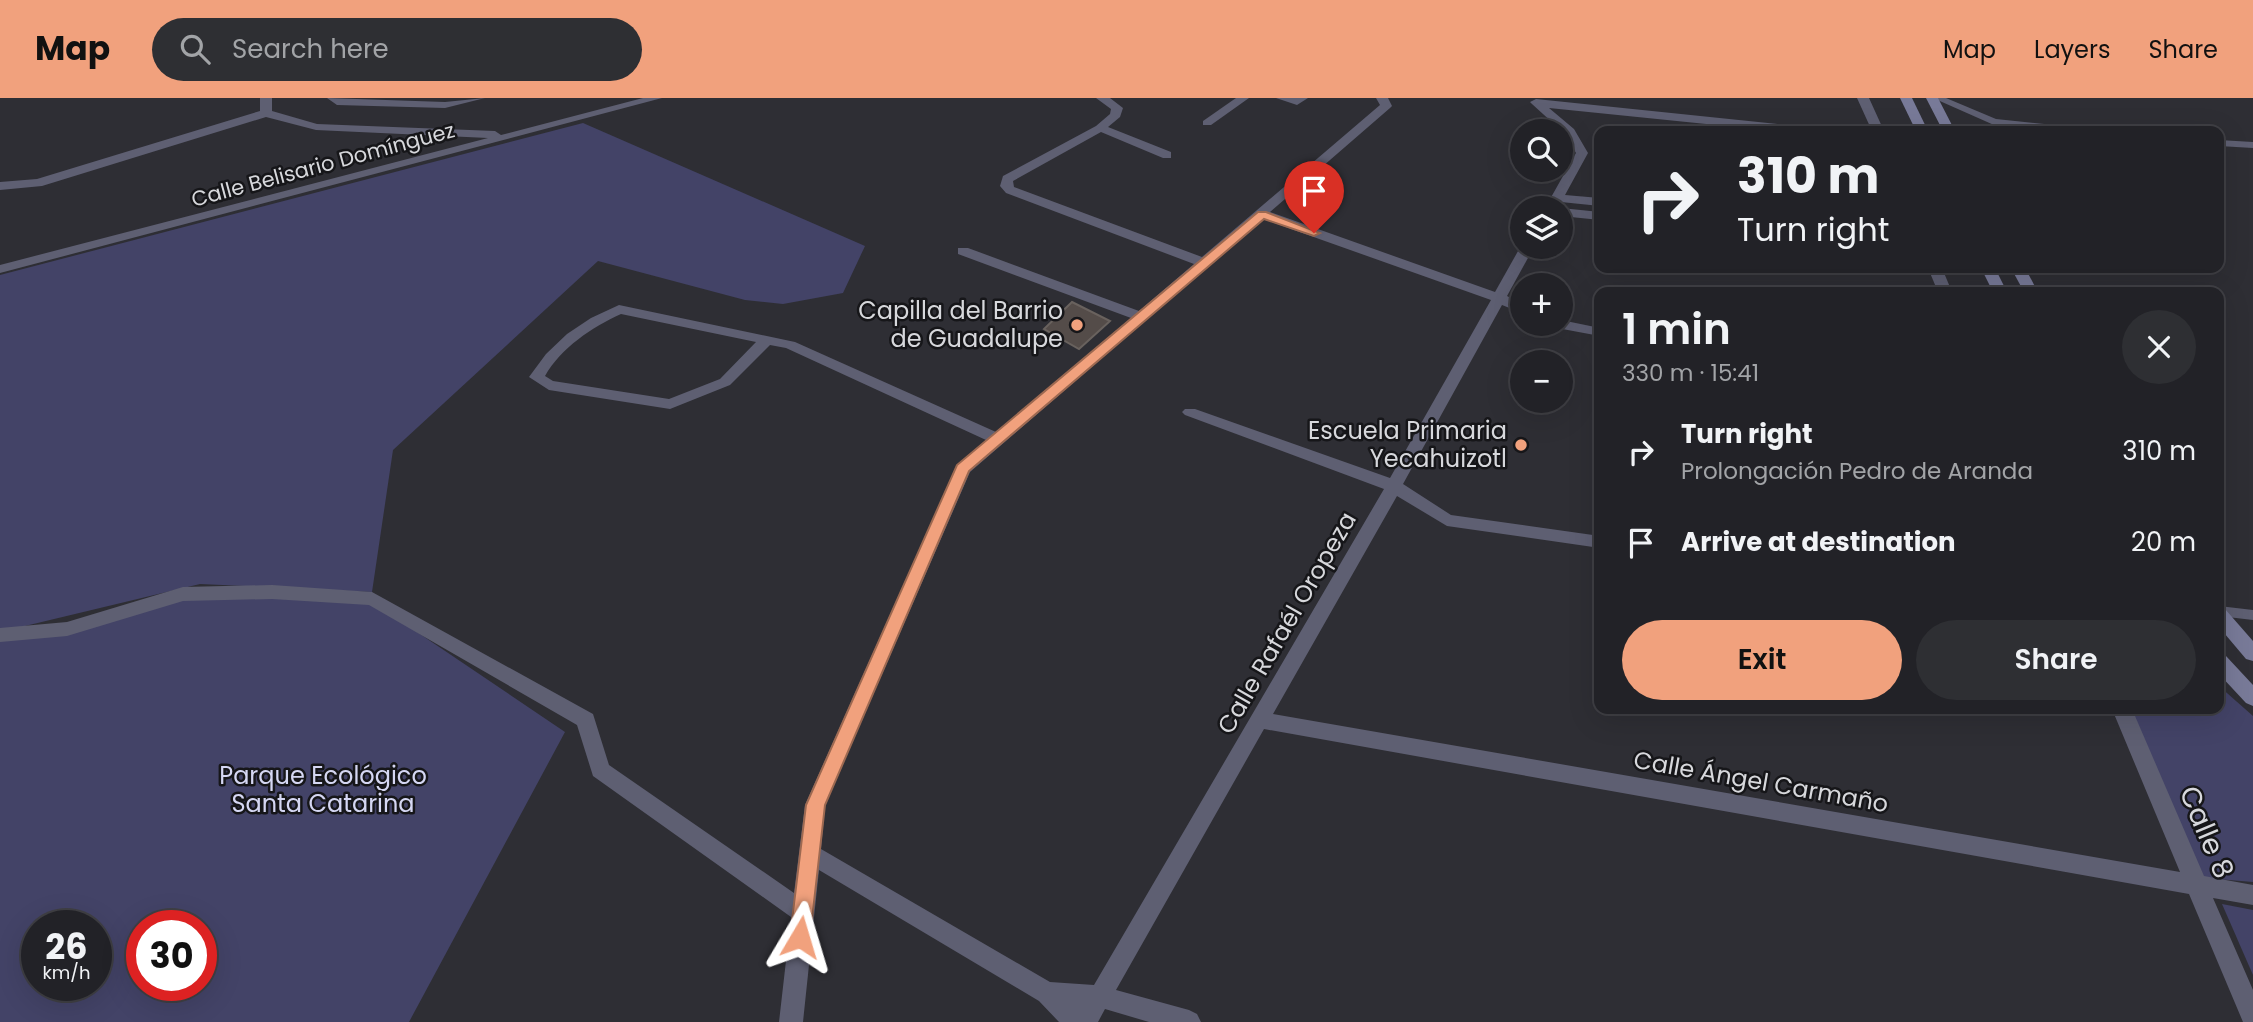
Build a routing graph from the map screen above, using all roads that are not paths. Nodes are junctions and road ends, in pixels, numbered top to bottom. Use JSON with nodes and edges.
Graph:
{"nodes":[{"id":1,"x":265,"y":98,"type":"edge"},
{"id":2,"x":333,"y":98,"type":"edge"},
{"id":3,"x":480,"y":98,"type":"edge"},
{"id":4,"x":656,"y":98,"type":"edge"},
{"id":5,"x":1102,"y":98,"type":"edge"},
{"id":6,"x":1243,"y":98,"type":"edge"},
{"id":7,"x":1282,"y":98,"type":"edge"},
{"id":8,"x":1302,"y":98,"type":"edge"},
{"id":9,"x":1382,"y":98,"type":"edge"},
{"id":10,"x":1863,"y":98,"type":"edge"},
{"id":11,"x":1906,"y":98,"type":"edge"},
{"id":12,"x":1932,"y":98,"type":"edge"},
{"id":13,"x":1938,"y":98,"type":"edge"},
{"id":14,"x":1534,"y":100,"type":"edge"},
{"id":15,"x":266,"y":113,"type":"junction"},
{"id":16,"x":1207,"y":123,"type":"dead end"},
{"id":17,"x":1762,"y":126,"type":"edge"},
{"id":18,"x":1876,"y":126,"type":"edge"},
{"id":19,"x":1920,"y":126,"type":"edge"},
{"id":20,"x":1946,"y":126,"type":"edge"},
{"id":21,"x":2034,"y":126,"type":"edge"},
{"id":22,"x":1100,"y":128,"type":"junction"},
{"id":23,"x":513,"y":135,"type":"junction"},
{"id":24,"x":2224,"y":143,"type":"edge"},
{"id":25,"x":2253,"y":145,"type":"edge"},
{"id":26,"x":1167,"y":155,"type":"dead end"},
{"id":27,"x":0,"y":186,"type":"edge"},
{"id":28,"x":1561,"y":196,"type":"edge"},
{"id":29,"x":1594,"y":203,"type":"edge"},
{"id":30,"x":1573,"y":204,"type":"edge"},
{"id":31,"x":1573,"y":210,"type":"edge"},
{"id":32,"x":1262,"y":214,"type":"junction"},
{"id":33,"x":1594,"y":215,"type":"edge"},
{"id":34,"x":964,"y":251,"type":"dead end"},
{"id":35,"x":1520,"y":259,"type":"edge"},
{"id":36,"x":1205,"y":263,"type":"junction"},
{"id":37,"x":0,"y":269,"type":"edge"},
{"id":38,"x":1497,"y":297,"type":"junction"},
{"id":39,"x":1510,"y":303,"type":"edge"},
{"id":40,"x":1142,"y":317,"type":"junction"},
{"id":41,"x":1573,"y":327,"type":"edge"},
{"id":42,"x":1594,"y":331,"type":"edge"},
{"id":43,"x":766,"y":341,"type":"junction"},
{"id":44,"x":1190,"y":412,"type":"dead end"},
{"id":45,"x":998,"y":439,"type":"junction"},
{"id":46,"x":1394,"y":486,"type":"junction"},
{"id":47,"x":1594,"y":541,"type":"edge"},
{"id":48,"x":2224,"y":612,"type":"edge"},
{"id":49,"x":2253,"y":615,"type":"edge"},
{"id":50,"x":2224,"y":618,"type":"edge"},
{"id":51,"x":0,"y":635,"type":"edge"},
{"id":52,"x":2253,"y":654,"type":"edge"},
{"id":53,"x":2224,"y":667,"type":"edge"},
{"id":54,"x":2253,"y":698,"type":"edge"},
{"id":55,"x":2124,"y":714,"type":"edge"},
{"id":56,"x":1259,"y":720,"type":"junction"},
{"id":57,"x":810,"y":854,"type":"junction"},
{"id":58,"x":2197,"y":885,"type":"junction"},
{"id":59,"x":2253,"y":895,"type":"edge"},
{"id":60,"x":803,"y":912,"type":"junction"},
{"id":61,"x":1047,"y":993,"type":"junction"},
{"id":62,"x":1098,"y":996,"type":"junction"},
{"id":63,"x":2253,"y":1018,"type":"edge"},
{"id":64,"x":791,"y":1022,"type":"edge"},
{"id":65,"x":1075,"y":1022,"type":"edge"},
{"id":66,"x":1085,"y":1022,"type":"edge"},
{"id":67,"x":1189,"y":1022,"type":"edge"}],
"edges":[{"from":1,"to":15,"type":"street"},
{"from":2,"to":3,"type":"street"},
{"from":4,"to":23,"type":"street","name":"Calle Belisario Domínguez"},
{"from":5,"to":22,"type":"street"},
{"from":6,"to":16,"type":"street"},
{"from":7,"to":8,"type":"street"},
{"from":9,"to":32,"type":"street"},
{"from":10,"to":18,"type":"street"},
{"from":11,"to":19,"type":"main road"},
{"from":12,"to":20,"type":"main road"},
{"from":13,"to":21,"type":"lane"},
{"from":14,"to":17,"type":"street"},
{"from":14,"to":28,"type":"street"},
{"from":15,"to":23,"type":"street"},
{"from":15,"to":27,"type":"street"},
{"from":22,"to":26,"type":"street"},
{"from":22,"to":36,"type":"street"},
{"from":23,"to":37,"type":"street","name":"Calle Belisario Domínguez"},
{"from":24,"to":25,"type":"lane"},
{"from":29,"to":30,"type":"street"},
{"from":31,"to":33,"type":"street"},
{"from":32,"to":36,"type":"street"},
{"from":32,"to":38,"type":"street"},
{"from":34,"to":40,"type":"street"},
{"from":35,"to":38,"type":"street","name":"Calle Rafaél Oropeza"},
{"from":36,"to":40,"type":"street"},
{"from":38,"to":39,"type":"street"},
{"from":38,"to":46,"type":"street","name":"Calle Rafaél Oropeza"},
{"from":40,"to":45,"type":"street"},
{"from":41,"to":42,"type":"street"},
{"from":43,"to":43,"type":"street"},
{"from":43,"to":45,"type":"street"},
{"from":44,"to":46,"type":"street"},
{"from":45,"to":57,"type":"street"},
{"from":46,"to":47,"type":"street"},
{"from":46,"to":56,"type":"street","name":"Calle Rafaél Oropeza"},
{"from":48,"to":49,"type":"lane"},
{"from":50,"to":52,"type":"main road"},
{"from":51,"to":60,"type":"street"},
{"from":53,"to":54,"type":"main road"},
{"from":55,"to":58,"type":"street","name":"Calle 8"},
{"from":56,"to":58,"type":"street","name":"Calle Ángel Carmaño"},
{"from":56,"to":62,"type":"street","name":"Calle Rafaél Oropeza"},
{"from":57,"to":60,"type":"street"},
{"from":57,"to":61,"type":"street"},
{"from":58,"to":59,"type":"street","name":"Calle Ángel Carmaño"},
{"from":58,"to":63,"type":"street","name":"Calle 8"},
{"from":60,"to":64,"type":"street"},
{"from":61,"to":62,"type":"street"},
{"from":61,"to":65,"type":"street"},
{"from":62,"to":66,"type":"street","name":"Calle Rafaél Oropeza"},
{"from":62,"to":67,"type":"street"}]}
